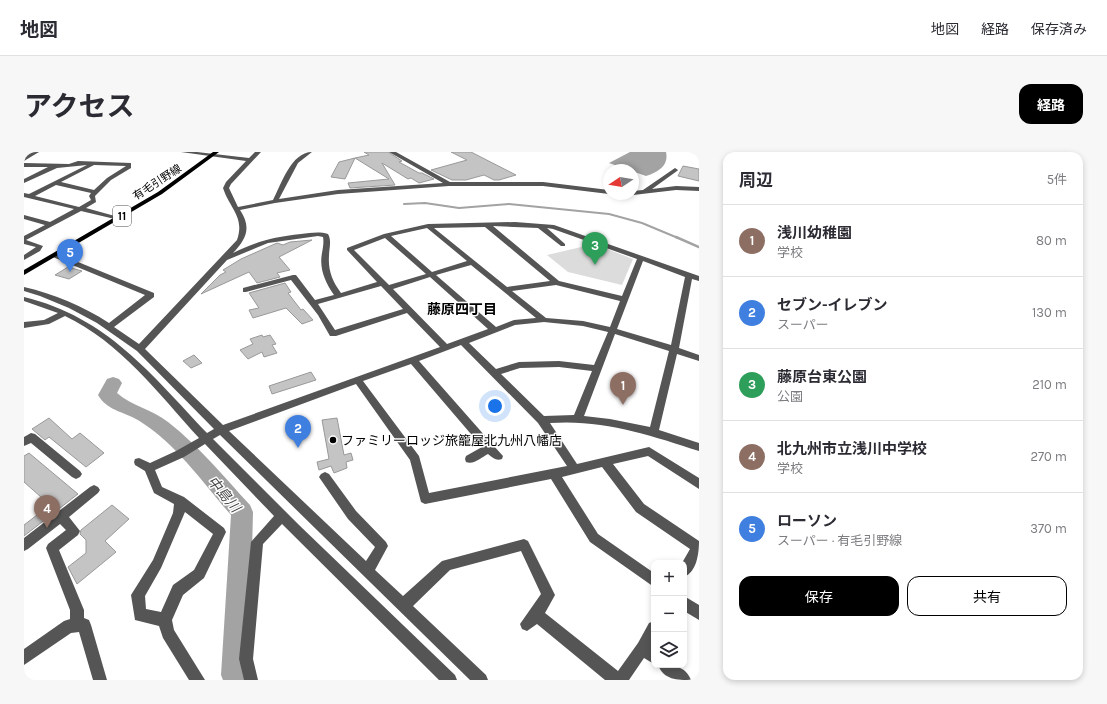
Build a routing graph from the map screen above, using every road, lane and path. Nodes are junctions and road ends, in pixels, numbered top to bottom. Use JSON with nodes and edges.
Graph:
{"nodes":[{"id":1,"x":36,"y":152,"type":"edge"},
{"id":2,"x":184,"y":152,"type":"edge"},
{"id":3,"x":258,"y":152,"type":"edge"},
{"id":4,"x":308,"y":152,"type":"edge"},
{"id":5,"x":394,"y":152,"type":"edge"},
{"id":6,"x":210,"y":153,"type":"edge"},
{"id":7,"x":24,"y":159,"type":"edge"},
{"id":8,"x":251,"y":160,"type":"junction"},
{"id":9,"x":96,"y":163,"type":"junction"},
{"id":10,"x":24,"y":165,"type":"edge"},
{"id":11,"x":56,"y":166,"type":"junction"},
{"id":12,"x":676,"y":170,"type":"dead end"},
{"id":13,"x":24,"y":181,"type":"edge"},
{"id":14,"x":56,"y":183,"type":"junction"},
{"id":15,"x":450,"y":184,"type":"junction"},
{"id":16,"x":699,"y":189,"type":"edge"},
{"id":17,"x":603,"y":191,"type":"edge"},
{"id":18,"x":95,"y":192,"type":"junction"},
{"id":19,"x":639,"y":192,"type":"edge"},
{"id":20,"x":644,"y":192,"type":"junction"},
{"id":21,"x":27,"y":196,"type":"edge"},
{"id":22,"x":275,"y":201,"type":"junction"},
{"id":23,"x":79,"y":209,"type":"junction"},
{"id":24,"x":237,"y":209,"type":"junction"},
{"id":25,"x":111,"y":216,"type":"junction"},
{"id":26,"x":24,"y":217,"type":"edge"},
{"id":27,"x":119,"y":218,"type":"junction"},
{"id":28,"x":50,"y":224,"type":"junction"},
{"id":29,"x":486,"y":225,"type":"junction"},
{"id":30,"x":428,"y":226,"type":"junction"},
{"id":31,"x":540,"y":226,"type":"junction"},
{"id":32,"x":386,"y":235,"type":"junction"},
{"id":33,"x":24,"y":238,"type":"edge"},
{"id":34,"x":24,"y":242,"type":"edge"},
{"id":35,"x":563,"y":245,"type":"dead end"},
{"id":36,"x":56,"y":255,"type":"junction"},
{"id":37,"x":24,"y":258,"type":"edge"},
{"id":38,"x":224,"y":258,"type":"junction"},
{"id":39,"x":641,"y":258,"type":"junction"},
{"id":40,"x":472,"y":262,"type":"junction"},
{"id":41,"x":24,"y":266,"type":"edge"},
{"id":42,"x":24,"y":273,"type":"edge"},
{"id":43,"x":431,"y":275,"type":"junction"},
{"id":44,"x":689,"y":277,"type":"junction"},
{"id":45,"x":699,"y":279,"type":"edge"},
{"id":46,"x":556,"y":283,"type":"junction"},
{"id":47,"x":385,"y":286,"type":"junction"},
{"id":48,"x":24,"y":289,"type":"edge"},
{"id":49,"x":506,"y":289,"type":"junction"},
{"id":50,"x":246,"y":290,"type":"dead end"},
{"id":51,"x":338,"y":296,"type":"junction"},
{"id":52,"x":24,"y":299,"type":"edge"},
{"id":53,"x":623,"y":299,"type":"junction"},
{"id":54,"x":314,"y":303,"type":"junction"},
{"id":55,"x":409,"y":310,"type":"junction"},
{"id":56,"x":66,"y":313,"type":"junction"},
{"id":57,"x":544,"y":320,"type":"junction"},
{"id":58,"x":24,"y":325,"type":"edge"},
{"id":59,"x":109,"y":327,"type":"junction"},
{"id":60,"x":493,"y":329,"type":"junction"},
{"id":61,"x":612,"y":332,"type":"junction"},
{"id":62,"x":462,"y":341,"type":"junction"},
{"id":63,"x":445,"y":347,"type":"junction"},
{"id":64,"x":140,"y":349,"type":"junction"},
{"id":65,"x":674,"y":350,"type":"junction"},
{"id":66,"x":699,"y":358,"type":"edge"},
{"id":67,"x":412,"y":359,"type":"junction"},
{"id":68,"x":597,"y":368,"type":"junction"},
{"id":69,"x":495,"y":373,"type":"junction"},
{"id":70,"x":357,"y":379,"type":"junction"},
{"id":71,"x":578,"y":418,"type":"junction"},
{"id":72,"x":542,"y":420,"type":"junction"},
{"id":73,"x":221,"y":430,"type":"junction"},
{"id":74,"x":654,"y":431,"type":"junction"},
{"id":75,"x":206,"y":439,"type":"junction"},
{"id":76,"x":24,"y":442,"type":"edge"},
{"id":77,"x":699,"y":447,"type":"edge"},
{"id":78,"x":489,"y":448,"type":"junction"},
{"id":79,"x":498,"y":456,"type":"dead end"},
{"id":80,"x":470,"y":459,"type":"dead end"},
{"id":81,"x":604,"y":462,"type":"junction"},
{"id":82,"x":574,"y":468,"type":"junction"},
{"id":83,"x":76,"y":474,"type":"dead end"},
{"id":84,"x":554,"y":474,"type":"junction"},
{"id":85,"x":325,"y":477,"type":"dead end"},
{"id":86,"x":699,"y":484,"type":"edge"},
{"id":87,"x":94,"y":490,"type":"dead end"},
{"id":88,"x":180,"y":501,"type":"junction"},
{"id":89,"x":282,"y":516,"type":"junction"},
{"id":90,"x":61,"y":517,"type":"junction"},
{"id":91,"x":24,"y":545,"type":"edge"},
{"id":92,"x":698,"y":548,"type":"edge"},
{"id":93,"x":687,"y":566,"type":"edge"},
{"id":94,"x":368,"y":572,"type":"junction"},
{"id":95,"x":651,"y":579,"type":"edge"},
{"id":96,"x":687,"y":605,"type":"edge"},
{"id":97,"x":403,"y":606,"type":"junction"},
{"id":98,"x":699,"y":613,"type":"edge"},
{"id":99,"x":165,"y":620,"type":"junction"},
{"id":100,"x":77,"y":625,"type":"junction"},
{"id":101,"x":653,"y":632,"type":"edge"},
{"id":102,"x":649,"y":652,"type":"edge"},
{"id":103,"x":24,"y":658,"type":"edge"},
{"id":104,"x":669,"y":668,"type":"edge"},
{"id":105,"x":100,"y":680,"type":"edge"},
{"id":106,"x":198,"y":680,"type":"edge"},
{"id":107,"x":251,"y":680,"type":"edge"},
{"id":108,"x":450,"y":680,"type":"edge"},
{"id":109,"x":481,"y":680,"type":"edge"},
{"id":110,"x":617,"y":680,"type":"edge"},
{"id":111,"x":620,"y":680,"type":"edge"},
{"id":112,"x":684,"y":680,"type":"edge"}],
"edges":[{"from":1,"to":7,"type":"street"},
{"from":2,"to":6,"type":"street"},
{"from":3,"to":8,"type":"street"},
{"from":4,"to":22,"type":"street"},
{"from":5,"to":15,"type":"street"},
{"from":6,"to":8,"type":"street"},
{"from":6,"to":25,"type":"main road","name":"有毛引野線","number":"11"},
{"from":6,"to":27,"type":"main road","name":"有毛引野線","number":"11"},
{"from":8,"to":24,"type":"street"},
{"from":9,"to":11,"type":"street"},
{"from":9,"to":14,"type":"street"},
{"from":9,"to":18,"type":"street"},
{"from":10,"to":11,"type":"street"},
{"from":11,"to":13,"type":"street"},
{"from":12,"to":20,"type":"street"},
{"from":14,"to":18,"type":"street"},
{"from":14,"to":21,"type":"street"},
{"from":15,"to":17,"type":"street"},
{"from":15,"to":22,"type":"street"},
{"from":16,"to":20,"type":"street"},
{"from":18,"to":23,"type":"street"},
{"from":19,"to":20,"type":"street"},
{"from":21,"to":23,"type":"street"},
{"from":22,"to":24,"type":"street"},
{"from":23,"to":25,"type":"street"},
{"from":23,"to":28,"type":"street"},
{"from":24,"to":38,"type":"street"},
{"from":25,"to":27,"type":"street"},
{"from":25,"to":41,"type":"main road","name":"有毛引野線","number":"11"},
{"from":26,"to":28,"type":"street"},
{"from":27,"to":36,"type":"main road","name":"有毛引野線","number":"11"},
{"from":28,"to":33,"type":"street"},
{"from":29,"to":30,"type":"street"},
{"from":29,"to":31,"type":"street"},
{"from":29,"to":46,"type":"street"},
{"from":30,"to":32,"type":"street"},
{"from":30,"to":40,"type":"street"},
{"from":31,"to":35,"type":"street"},
{"from":31,"to":39,"type":"street"},
{"from":32,"to":43,"type":"street"},
{"from":32,"to":47,"type":"street"},
{"from":34,"to":37,"type":"street"},
{"from":36,"to":42,"type":"main road","name":"有毛引野線","number":"11"},
{"from":36,"to":59,"type":"street"},
{"from":38,"to":51,"type":"street"},
{"from":38,"to":64,"type":"street"},
{"from":39,"to":44,"type":"street"},
{"from":39,"to":53,"type":"street"},
{"from":40,"to":43,"type":"street"},
{"from":40,"to":49,"type":"street"},
{"from":43,"to":47,"type":"street"},
{"from":43,"to":60,"type":"street"},
{"from":44,"to":45,"type":"street"},
{"from":44,"to":65,"type":"street"},
{"from":46,"to":49,"type":"street"},
{"from":46,"to":53,"type":"street"},
{"from":47,"to":51,"type":"street"},
{"from":47,"to":55,"type":"street"},
{"from":48,"to":59,"type":"street"},
{"from":49,"to":57,"type":"street"},
{"from":50,"to":54,"type":"street"},
{"from":51,"to":54,"type":"street"},
{"from":52,"to":56,"type":"street"},
{"from":53,"to":61,"type":"street"},
{"from":54,"to":55,"type":"street"},
{"from":55,"to":63,"type":"street"},
{"from":56,"to":58,"type":"street"},
{"from":56,"to":75,"type":"street"},
{"from":57,"to":60,"type":"street"},
{"from":57,"to":61,"type":"street"},
{"from":59,"to":64,"type":"street"},
{"from":60,"to":62,"type":"street"},
{"from":61,"to":65,"type":"street"},
{"from":61,"to":68,"type":"street"},
{"from":62,"to":63,"type":"street"},
{"from":62,"to":69,"type":"street"},
{"from":63,"to":67,"type":"street"},
{"from":64,"to":73,"type":"street"},
{"from":65,"to":66,"type":"street"},
{"from":65,"to":74,"type":"street"},
{"from":67,"to":70,"type":"street"},
{"from":67,"to":78,"type":"street"},
{"from":68,"to":69,"type":"street"},
{"from":68,"to":71,"type":"street"},
{"from":69,"to":72,"type":"street"},
{"from":70,"to":73,"type":"street"},
{"from":70,"to":84,"type":"street"},
{"from":71,"to":72,"type":"street"},
{"from":71,"to":74,"type":"street"},
{"from":72,"to":82,"type":"street"},
{"from":73,"to":75,"type":"street"},
{"from":73,"to":94,"type":"street"},
{"from":74,"to":77,"type":"street"},
{"from":75,"to":88,"type":"street"},
{"from":75,"to":89,"type":"street"},
{"from":76,"to":83,"type":"street"},
{"from":78,"to":79,"type":"street"},
{"from":78,"to":80,"type":"street"},
{"from":81,"to":82,"type":"street"},
{"from":81,"to":86,"type":"street"},
{"from":81,"to":92,"type":"street"},
{"from":82,"to":84,"type":"street"},
{"from":84,"to":95,"type":"street"},
{"from":85,"to":94,"type":"street"},
{"from":87,"to":90,"type":"street"},
{"from":88,"to":99,"type":"street"},
{"from":88,"to":99,"type":"street"},
{"from":89,"to":107,"type":"street"},
{"from":89,"to":108,"type":"street"},
{"from":90,"to":91,"type":"street"},
{"from":90,"to":100,"type":"street"},
{"from":92,"to":93,"type":"street"},
{"from":94,"to":97,"type":"street"},
{"from":96,"to":98,"type":"street"},
{"from":97,"to":109,"type":"street"},
{"from":97,"to":110,"type":"street"},
{"from":99,"to":106,"type":"street"},
{"from":100,"to":103,"type":"street"},
{"from":100,"to":105,"type":"street"},
{"from":101,"to":102,"type":"street"},
{"from":102,"to":111,"type":"street"},
{"from":104,"to":112,"type":"street"}]}
